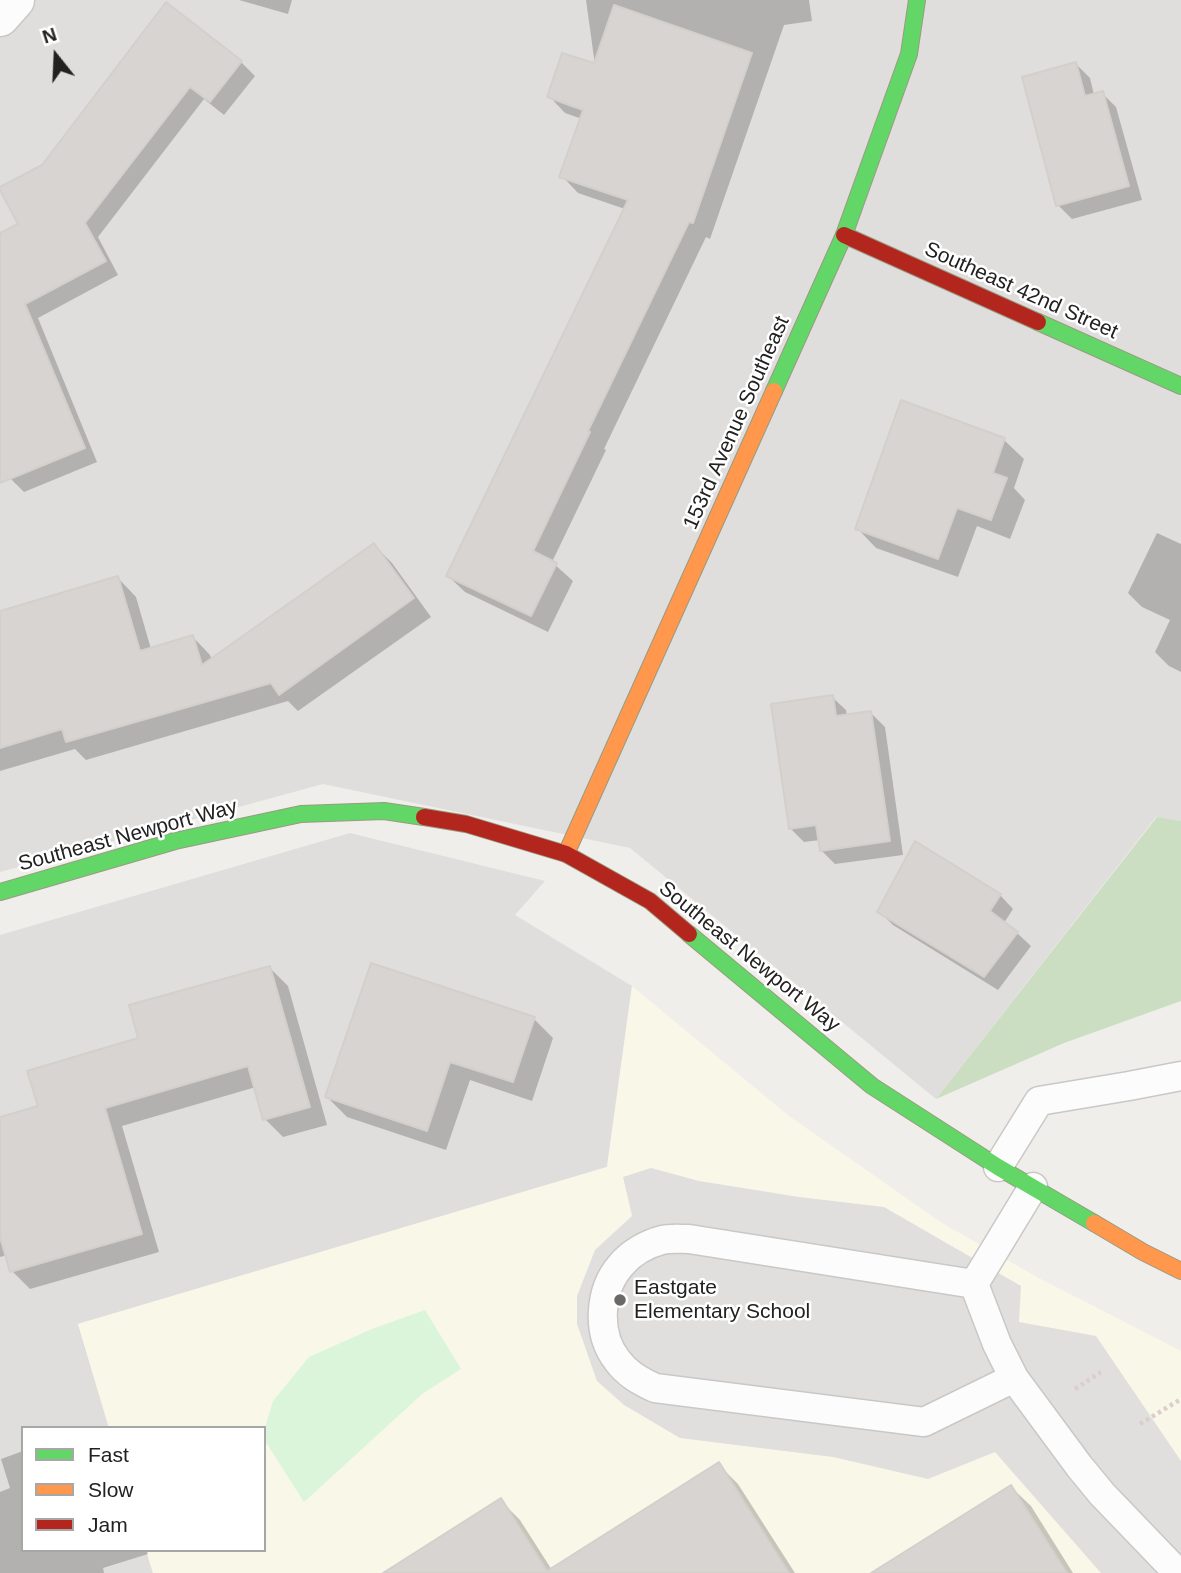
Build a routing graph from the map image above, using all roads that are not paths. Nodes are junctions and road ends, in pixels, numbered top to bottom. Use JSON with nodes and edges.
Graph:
{"nodes":[{"id":1,"x":15,"y":0,"type":"edge"},
{"id":2,"x":917,"y":0,"type":"edge"},
{"id":3,"x":0,"y":17,"type":"edge"},
{"id":4,"x":844,"y":235,"type":"junction"},
{"id":5,"x":1181,"y":386,"type":"edge"},
{"id":6,"x":566,"y":854,"type":"junction"},
{"id":7,"x":0,"y":892,"type":"edge"},
{"id":8,"x":1181,"y":1076,"type":"edge"},
{"id":9,"x":998,"y":1167,"type":"junction"},
{"id":10,"x":1033,"y":1187,"type":"junction"},
{"id":11,"x":1181,"y":1271,"type":"edge"},
{"id":12,"x":974,"y":1284,"type":"junction"},
{"id":13,"x":1014,"y":1378,"type":"junction"},
{"id":14,"x":1178,"y":1573,"type":"edge"}],
"edges":[{"from":1,"to":3,"type":"street"},
{"from":2,"to":4,"type":"main road","name":"153rd Avenue Southeast"},
{"from":4,"to":5,"type":"main road","name":"Southeast 42nd Street"},
{"from":4,"to":6,"type":"main road","name":"153rd Avenue Southeast"},
{"from":6,"to":7,"type":"main road","name":"Southeast Newport Way"},
{"from":6,"to":9,"type":"main road","name":"Southeast Newport Way"},
{"from":8,"to":9,"type":"lane"},
{"from":9,"to":10,"type":"main road","name":"Southeast Newport Way"},
{"from":10,"to":11,"type":"main road","name":"Southeast Newport Way"},
{"from":10,"to":12,"type":"lane"},
{"from":12,"to":13,"type":"lane"},
{"from":12,"to":13,"type":"lane"},
{"from":13,"to":14,"type":"lane"}]}
